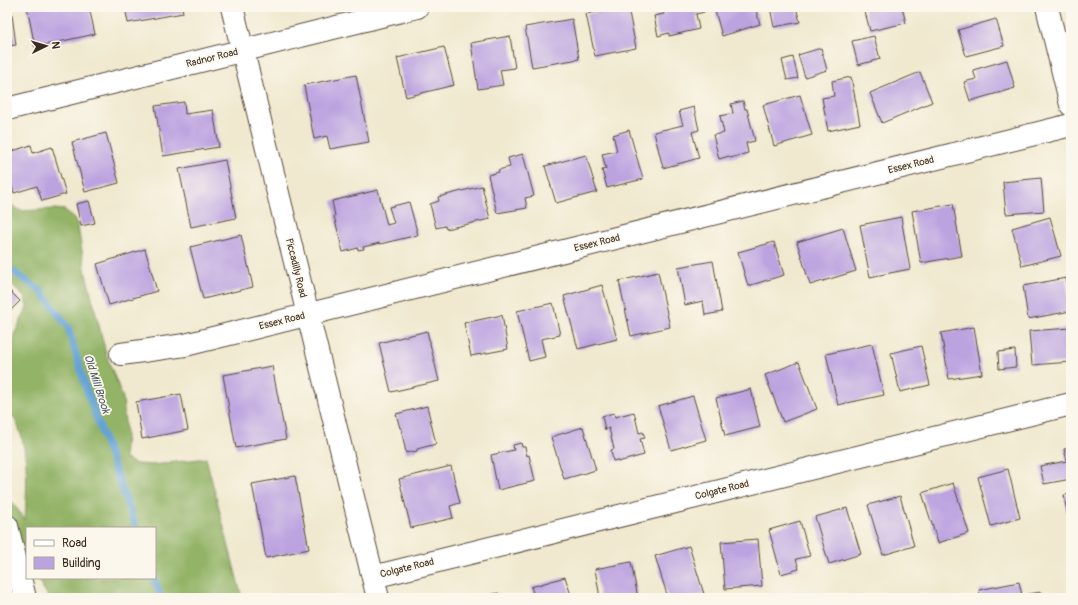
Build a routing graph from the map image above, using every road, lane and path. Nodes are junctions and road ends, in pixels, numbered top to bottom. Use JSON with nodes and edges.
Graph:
{"nodes":[{"id":1,"x":232,"y":7,"type":"edge"},
{"id":2,"x":417,"y":7,"type":"edge"},
{"id":3,"x":1047,"y":7,"type":"edge"},
{"id":4,"x":243,"y":50,"type":"junction"},
{"id":5,"x":1071,"y":105,"type":"edge"},
{"id":6,"x":7,"y":109,"type":"edge"},
{"id":7,"x":1071,"y":125,"type":"edge"},
{"id":8,"x":308,"y":314,"type":"junction"},
{"id":9,"x":121,"y":354,"type":"dead end"},
{"id":10,"x":1071,"y":404,"type":"edge"},
{"id":11,"x":7,"y":526,"type":"edge"},
{"id":12,"x":373,"y":577,"type":"junction"},
{"id":13,"x":25,"y":598,"type":"edge"},
{"id":14,"x":378,"y":598,"type":"edge"}],
"edges":[{"from":1,"to":4,"type":"street","name":"Piccadilly Road"},
{"from":2,"to":4,"type":"street","name":"Radnor Road"},
{"from":3,"to":5,"type":"street"},
{"from":4,"to":6,"type":"street","name":"Radnor Road"},
{"from":4,"to":8,"type":"street","name":"Piccadilly Road"},
{"from":7,"to":8,"type":"street","name":"Essex Road"},
{"from":8,"to":9,"type":"street","name":"Essex Road"},
{"from":8,"to":12,"type":"street","name":"Piccadilly Road"},
{"from":10,"to":12,"type":"street","name":"Colgate Road"},
{"from":11,"to":13,"type":"street"},
{"from":12,"to":14,"type":"street","name":"Piccadilly Road"}]}
